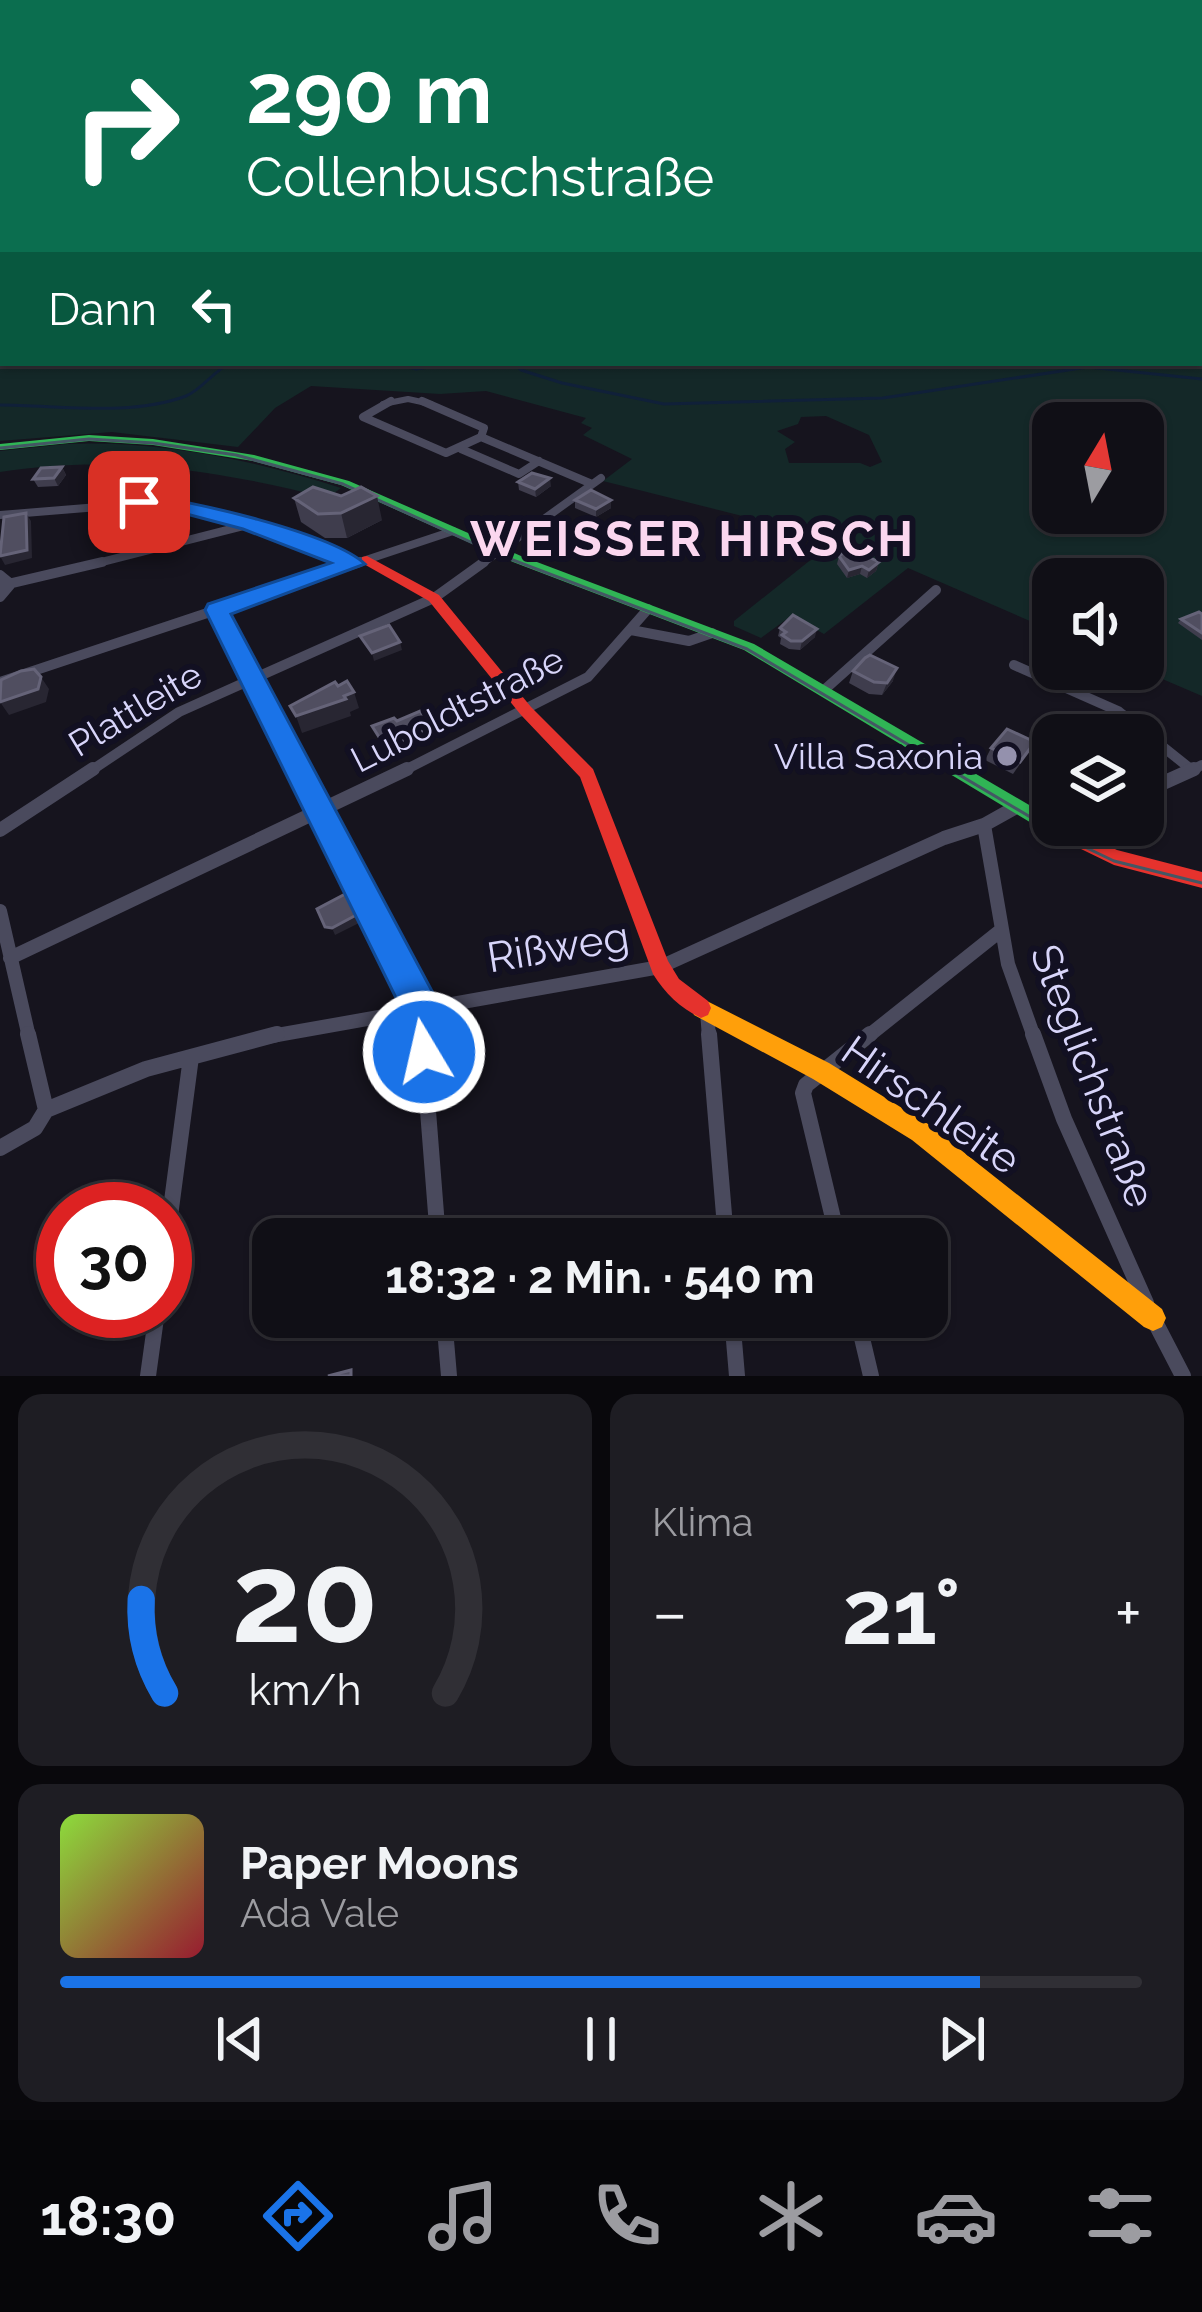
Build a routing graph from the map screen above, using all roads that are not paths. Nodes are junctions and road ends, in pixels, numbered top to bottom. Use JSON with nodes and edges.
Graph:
{"nodes":[{"id":1,"x":481,"y":436,"type":"junction"},
{"id":2,"x":0,"y":447,"type":"edge"},
{"id":3,"x":460,"y":449,"type":"junction"},
{"id":4,"x":539,"y":461,"type":"junction"},
{"id":5,"x":0,"y":515,"type":"edge"},
{"id":6,"x":251,"y":524,"type":"junction"},
{"id":7,"x":453,"y":531,"type":"junction"},
{"id":8,"x":499,"y":552,"type":"junction"},
{"id":9,"x":360,"y":562,"type":"junction"},
{"id":10,"x":0,"y":575,"type":"edge"},
{"id":11,"x":5,"y":585,"type":"edge"},
{"id":12,"x":936,"y":590,"type":"dead end"},
{"id":13,"x":0,"y":597,"type":"edge"},
{"id":14,"x":434,"y":598,"type":"junction"},
{"id":15,"x":648,"y":609,"type":"junction"},
{"id":16,"x":217,"y":610,"type":"junction"},
{"id":17,"x":631,"y":630,"type":"junction"},
{"id":18,"x":712,"y":633,"type":"junction"},
{"id":19,"x":1014,"y":665,"type":"dead end"},
{"id":20,"x":250,"y":676,"type":"junction"},
{"id":21,"x":0,"y":682,"type":"edge"},
{"id":22,"x":823,"y":691,"type":"junction"},
{"id":23,"x":526,"y":711,"type":"junction"},
{"id":24,"x":1197,"y":767,"type":"edge"},
{"id":25,"x":1164,"y":782,"type":"edge"},
{"id":26,"x":1016,"y":806,"type":"junction"},
{"id":27,"x":321,"y":812,"type":"junction"},
{"id":28,"x":1032,"y":813,"type":"edge"},
{"id":29,"x":984,"y":825,"type":"junction"},
{"id":30,"x":0,"y":830,"type":"edge"},
{"id":31,"x":1097,"y":846,"type":"edge"},
{"id":32,"x":1202,"y":880,"type":"edge"},
{"id":33,"x":0,"y":911,"type":"edge"},
{"id":34,"x":1000,"y":931,"type":"junction"},
{"id":35,"x":10,"y":958,"type":"junction"},
{"id":36,"x":660,"y":967,"type":"junction"},
{"id":37,"x":420,"y":1006,"type":"junction"},
{"id":38,"x":706,"y":1012,"type":"junction"},
{"id":39,"x":191,"y":1057,"type":"junction"},
{"id":40,"x":821,"y":1071,"type":"junction"},
{"id":41,"x":46,"y":1110,"type":"junction"},
{"id":42,"x":0,"y":1148,"type":"edge"},
{"id":43,"x":175,"y":1182,"type":"edge"},
{"id":44,"x":436,"y":1218,"type":"edge"},
{"id":45,"x":724,"y":1218,"type":"edge"},
{"id":46,"x":833,"y":1218,"type":"edge"},
{"id":47,"x":1153,"y":1318,"type":"junction"},
{"id":48,"x":153,"y":1338,"type":"edge"},
{"id":49,"x":446,"y":1338,"type":"edge"},
{"id":50,"x":734,"y":1338,"type":"edge"},
{"id":51,"x":862,"y":1338,"type":"edge"},
{"id":52,"x":148,"y":1376,"type":"edge"},
{"id":53,"x":449,"y":1376,"type":"edge"},
{"id":54,"x":737,"y":1376,"type":"edge"},
{"id":55,"x":871,"y":1376,"type":"edge"},
{"id":56,"x":1183,"y":1376,"type":"edge"}],
"edges":[{"from":1,"to":3,"type":"street"},
{"from":1,"to":3,"type":"street"},
{"from":1,"to":4,"type":"street"},
{"from":2,"to":7,"type":"main road"},
{"from":3,"to":4,"type":"street"},
{"from":4,"to":8,"type":"street","name":"Plattleite"},
{"from":5,"to":6,"type":"street"},
{"from":6,"to":9,"type":"street"},
{"from":6,"to":11,"type":"street"},
{"from":7,"to":8,"type":"main road"},
{"from":7,"to":9,"type":"street"},
{"from":8,"to":14,"type":"street","name":"Plattleite"},
{"from":8,"to":15,"type":"main road"},
{"from":9,"to":14,"type":"main road"},
{"from":9,"to":16,"type":"street"},
{"from":10,"to":11,"type":"street"},
{"from":11,"to":13,"type":"street"},
{"from":12,"to":22,"type":"street"},
{"from":14,"to":20,"type":"street","name":"Plattleite"},
{"from":14,"to":23,"type":"main road"},
{"from":15,"to":17,"type":"street","name":"Luboldtstraße"},
{"from":15,"to":18,"type":"main road"},
{"from":16,"to":20,"type":"street"},
{"from":16,"to":21,"type":"street"},
{"from":17,"to":18,"type":"street"},
{"from":17,"to":23,"type":"street","name":"Luboldtstraße"},
{"from":18,"to":22,"type":"main road"},
{"from":19,"to":24,"type":"street"},
{"from":20,"to":27,"type":"street"},
{"from":20,"to":30,"type":"street","name":"Plattleite"},
{"from":22,"to":26,"type":"main road"},
{"from":23,"to":27,"type":"street","name":"Luboldtstraße"},
{"from":23,"to":36,"type":"main road"},
{"from":24,"to":25,"type":"street"},
{"from":26,"to":28,"type":"main road"},
{"from":26,"to":29,"type":"street"},
{"from":27,"to":35,"type":"street","name":"Luboldtstraße"},
{"from":27,"to":37,"type":"street"},
{"from":29,"to":34,"type":"street","name":"Steglichstraße"},
{"from":29,"to":36,"type":"street","name":"Rißweg"},
{"from":31,"to":32,"type":"main road"},
{"from":33,"to":35,"type":"street"},
{"from":34,"to":40,"type":"street"},
{"from":34,"to":47,"type":"street","name":"Steglichstraße"},
{"from":35,"to":41,"type":"street"},
{"from":36,"to":37,"type":"street","name":"Rißweg"},
{"from":36,"to":38,"type":"main road","name":"Hirschleite"},
{"from":37,"to":39,"type":"street","name":"Rißweg"},
{"from":37,"to":44,"type":"street"},
{"from":38,"to":40,"type":"main road","name":"Hirschleite"},
{"from":38,"to":45,"type":"street"},
{"from":39,"to":41,"type":"street","name":"Rißweg"},
{"from":39,"to":43,"type":"street"},
{"from":40,"to":46,"type":"street"},
{"from":40,"to":47,"type":"main road","name":"Hirschleite"},
{"from":41,"to":42,"type":"street","name":"Rißweg"},
{"from":47,"to":56,"type":"street","name":"Steglichstraße"},
{"from":48,"to":52,"type":"street"},
{"from":49,"to":53,"type":"street"},
{"from":50,"to":54,"type":"street"},
{"from":51,"to":55,"type":"street"}]}
